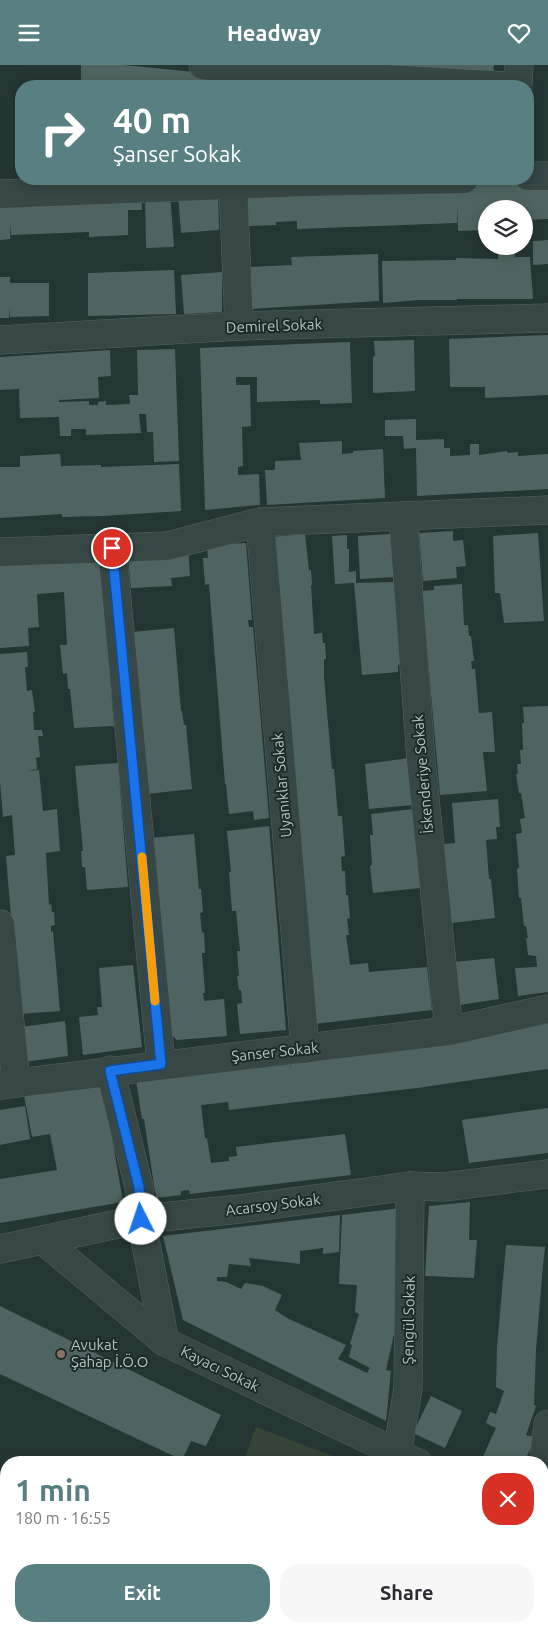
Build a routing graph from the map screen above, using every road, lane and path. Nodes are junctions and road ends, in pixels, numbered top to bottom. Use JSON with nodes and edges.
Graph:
{"nodes":[{"id":1,"x":203,"y":65,"type":"edge"},
{"id":2,"x":518,"y":65,"type":"edge"},
{"id":3,"x":404,"y":80,"type":"edge"},
{"id":4,"x":518,"y":80,"type":"edge"},
{"id":5,"x":548,"y":176,"type":"edge"},
{"id":6,"x":534,"y":177,"type":"edge"},
{"id":7,"x":233,"y":185,"type":"joint"},
{"id":8,"x":0,"y":194,"type":"edge"},
{"id":9,"x":548,"y":318,"type":"edge"},
{"id":10,"x":239,"y":326,"type":"junction"},
{"id":11,"x":0,"y":340,"type":"edge"},
{"id":12,"x":548,"y":510,"type":"edge"},
{"id":13,"x":402,"y":516,"type":"junction"},
{"id":14,"x":260,"y":522,"type":"junction"},
{"id":15,"x":112,"y":548,"type":"junction"},
{"id":16,"x":0,"y":552,"type":"edge"},
{"id":17,"x":0,"y":924,"type":"edge"},
{"id":18,"x":548,"y":1009,"type":"edge"},
{"id":19,"x":450,"y":1031,"type":"junction"},
{"id":20,"x":304,"y":1049,"type":"junction"},
{"id":21,"x":161,"y":1064,"type":"junction"},
{"id":22,"x":110,"y":1071,"type":"junction"},
{"id":23,"x":8,"y":1083,"type":"edge"},
{"id":24,"x":548,"y":1174,"type":"edge"},
{"id":25,"x":410,"y":1186,"type":"junction"},
{"id":26,"x":141,"y":1219,"type":"junction"},
{"id":27,"x":44,"y":1241,"type":"junction"},
{"id":28,"x":0,"y":1249,"type":"edge"},
{"id":29,"x":165,"y":1343,"type":"junction"},
{"id":30,"x":548,"y":1424,"type":"edge"},
{"id":31,"x":403,"y":1456,"type":"edge"},
{"id":32,"x":407,"y":1456,"type":"edge"},
{"id":33,"x":544,"y":1456,"type":"edge"}],
"edges":[{"from":1,"to":3,"type":"street"},
{"from":2,"to":4,"type":"street"},
{"from":5,"to":6,"type":"street"},
{"from":7,"to":8,"type":"street"},
{"from":7,"to":10,"type":"street"},
{"from":9,"to":10,"type":"street","name":"Demirel Sokak"},
{"from":10,"to":11,"type":"street","name":"Demirel Sokak"},
{"from":12,"to":13,"type":"street"},
{"from":13,"to":14,"type":"street"},
{"from":13,"to":19,"type":"street","name":"İskenderiye Sokak"},
{"from":14,"to":15,"type":"street"},
{"from":14,"to":20,"type":"street","name":"Uyanıklar Sokak"},
{"from":15,"to":16,"type":"street"},
{"from":15,"to":21,"type":"street"},
{"from":17,"to":23,"type":"street"},
{"from":18,"to":19,"type":"street","name":"Şanser Sokak"},
{"from":19,"to":20,"type":"street","name":"Şanser Sokak"},
{"from":20,"to":21,"type":"street","name":"Şanser Sokak"},
{"from":21,"to":22,"type":"street","name":"Şanser Sokak"},
{"from":22,"to":23,"type":"street","name":"Şanser Sokak"},
{"from":22,"to":26,"type":"street"},
{"from":24,"to":25,"type":"street","name":"Acarsoy Sokak"},
{"from":25,"to":26,"type":"street","name":"Acarsoy Sokak"},
{"from":25,"to":32,"type":"street","name":"Şengül Sokak"},
{"from":26,"to":27,"type":"street","name":"Acarsoy Sokak"},
{"from":26,"to":29,"type":"street"},
{"from":27,"to":28,"type":"street","name":"Acarsoy Sokak"},
{"from":27,"to":29,"type":"street","name":"Kayacı Sokak"},
{"from":29,"to":31,"type":"street","name":"Kayacı Sokak"},
{"from":30,"to":33,"type":"street"}]}
